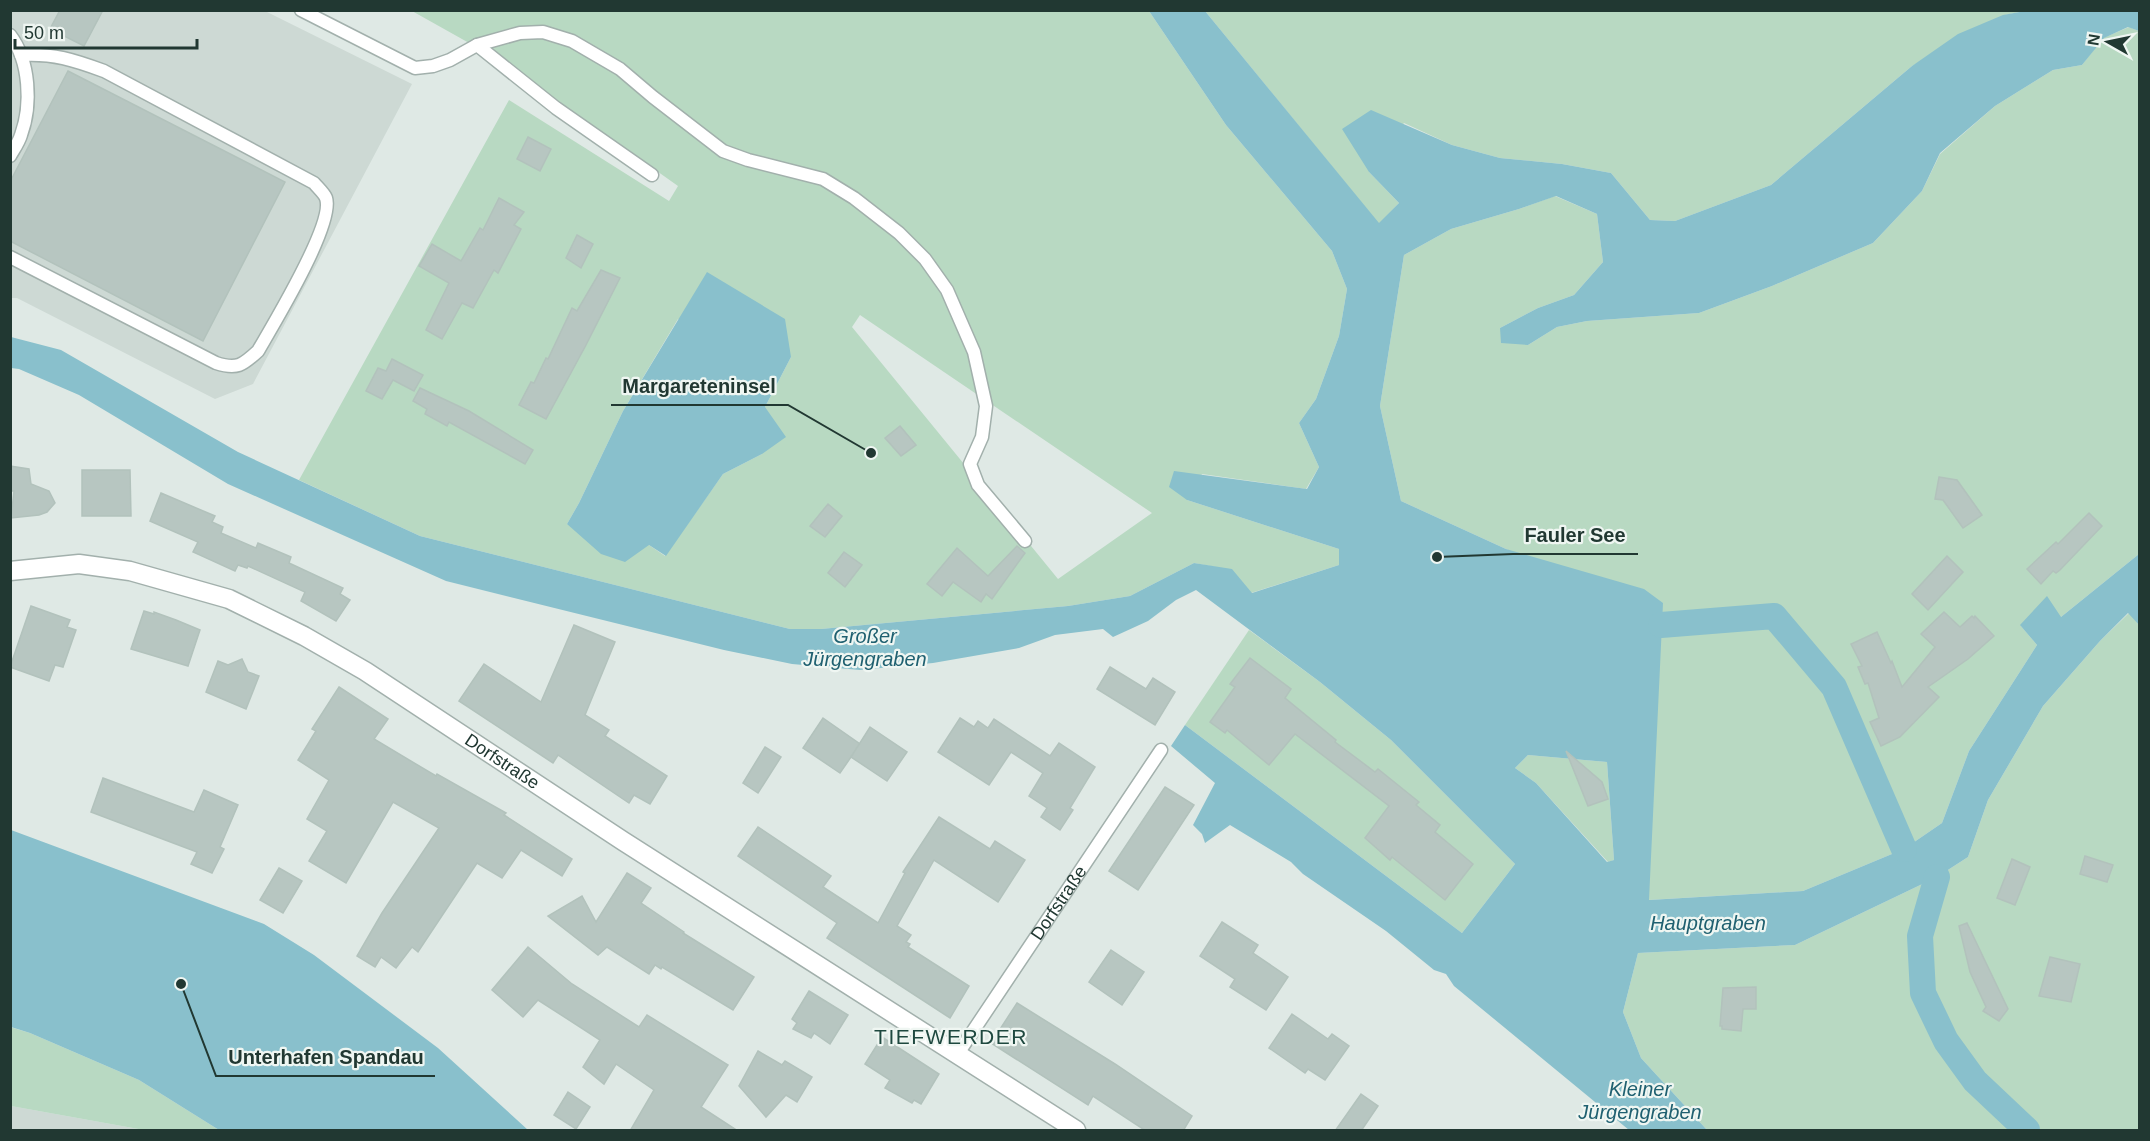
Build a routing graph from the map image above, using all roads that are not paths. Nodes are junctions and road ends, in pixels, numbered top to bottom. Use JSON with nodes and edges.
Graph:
{"nodes":[{"id":1,"x":301,"y":10,"type":"edge"},
{"id":2,"x":10,"y":35,"type":"edge"},
{"id":3,"x":477,"y":45,"type":"junction"},
{"id":4,"x":21,"y":55,"type":"junction"},
{"id":5,"x":10,"y":156,"type":"edge"},
{"id":6,"x":652,"y":175,"type":"dead end"},
{"id":7,"x":10,"y":257,"type":"edge"},
{"id":8,"x":1025,"y":541,"type":"dead end"},
{"id":9,"x":10,"y":571,"type":"edge"},
{"id":10,"x":1161,"y":750,"type":"dead end"},
{"id":11,"x":957,"y":1055,"type":"junction"},
{"id":12,"x":1076,"y":1131,"type":"edge"}],
"edges":[{"from":1,"to":3,"type":"lane"},
{"from":2,"to":4,"type":"lane"},
{"from":3,"to":6,"type":"lane"},
{"from":3,"to":8,"type":"lane"},
{"from":4,"to":5,"type":"lane"},
{"from":4,"to":7,"type":"lane"},
{"from":9,"to":11,"type":"street","name":"Dorfstraße"},
{"from":10,"to":11,"type":"lane","name":"Dorfstraße"},
{"from":11,"to":12,"type":"street","name":"Dorfstraße"}]}
